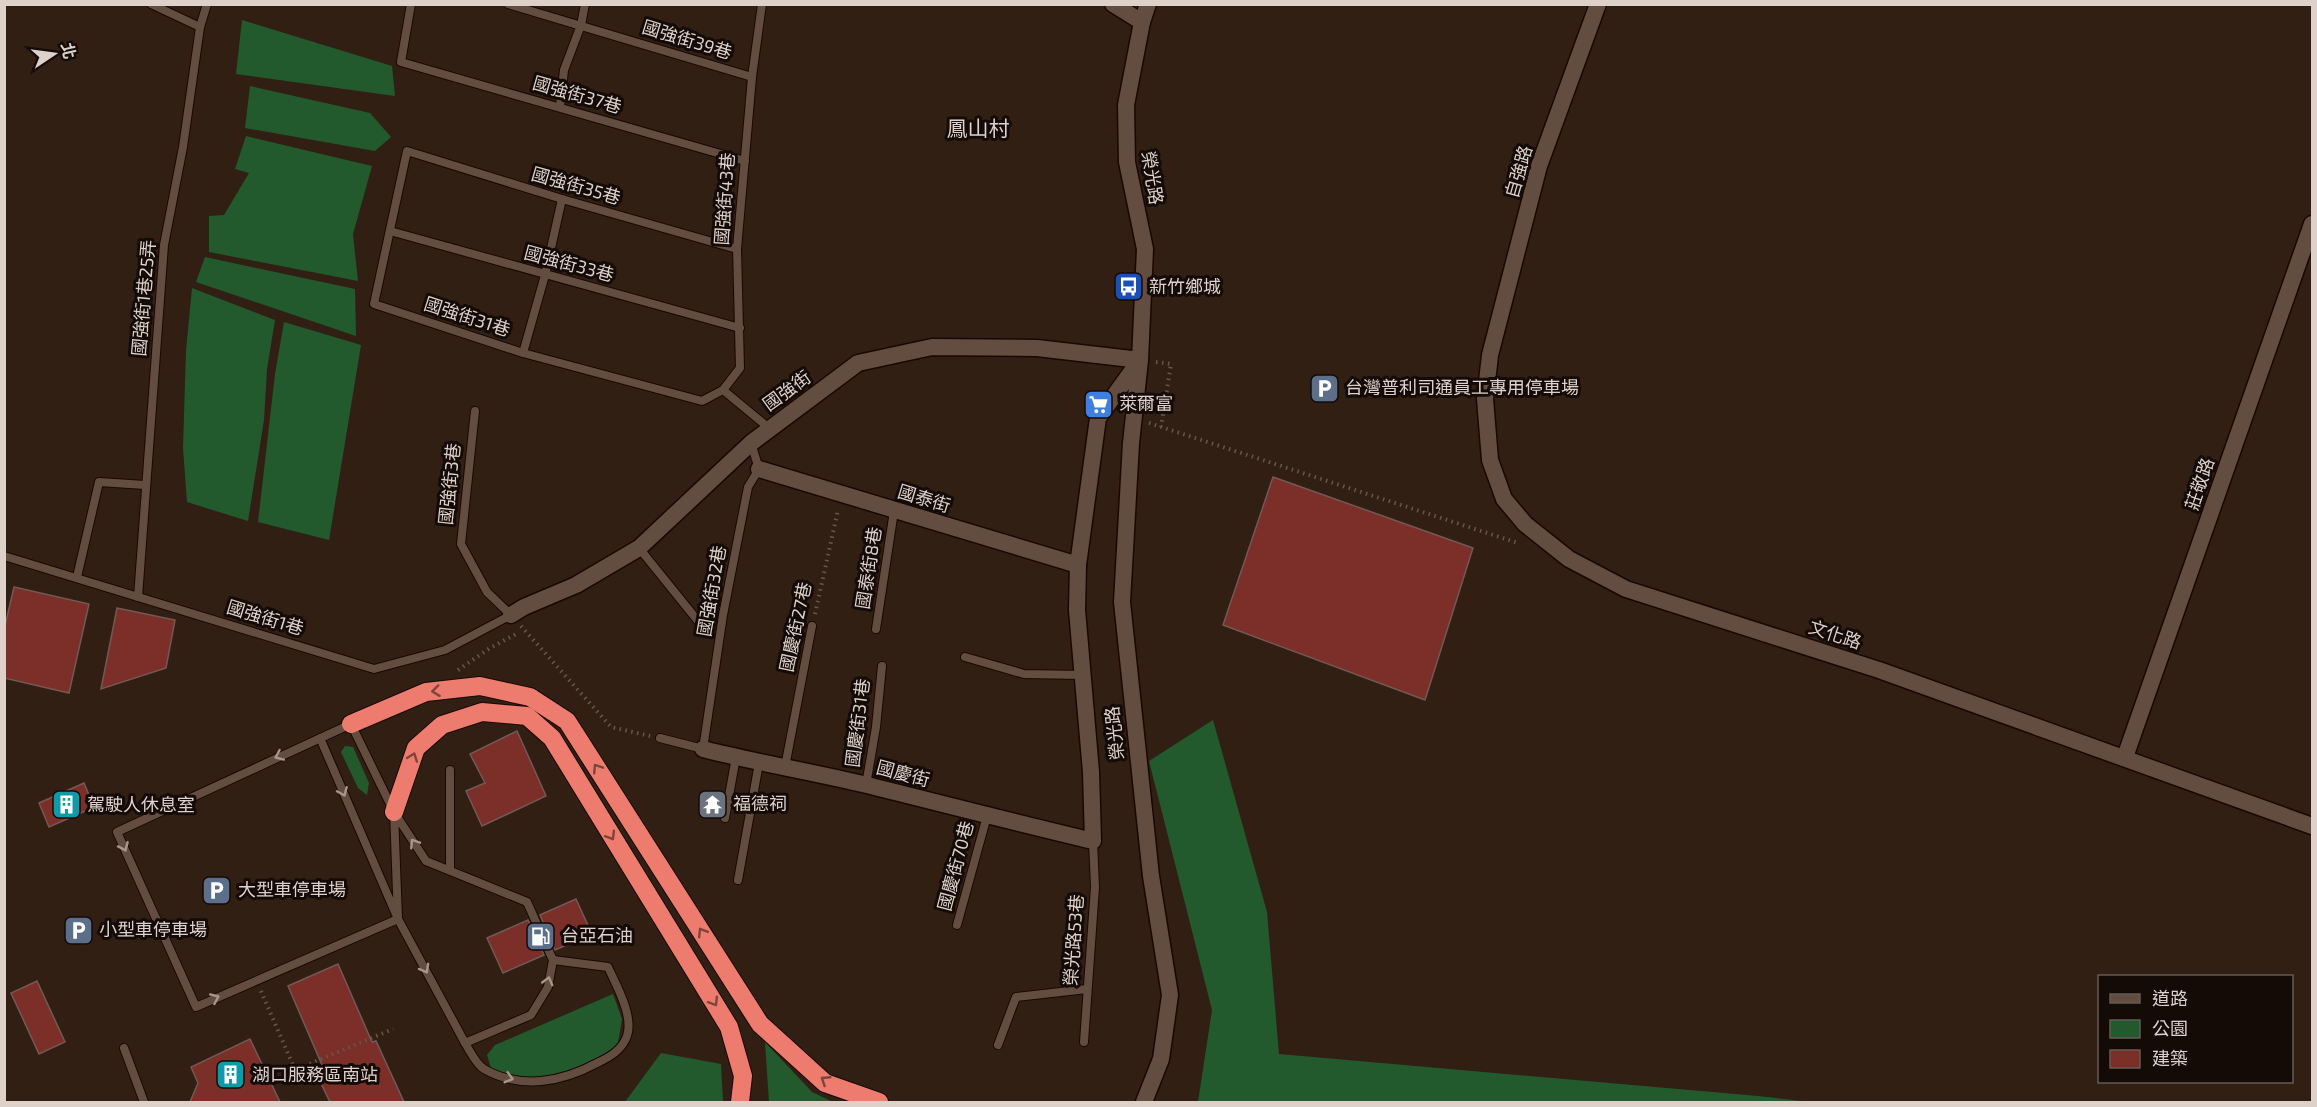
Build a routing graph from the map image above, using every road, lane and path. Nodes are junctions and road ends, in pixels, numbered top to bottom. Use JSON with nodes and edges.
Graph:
{"nodes":[{"id":1,"x":151,"y":4,"type":"edge"},
{"id":2,"x":207,"y":4,"type":"edge"},
{"id":3,"x":411,"y":4,"type":"edge"},
{"id":4,"x":508,"y":4,"type":"edge"},
{"id":5,"x":585,"y":4,"type":"edge"},
{"id":6,"x":762,"y":4,"type":"edge"},
{"id":7,"x":1113,"y":4,"type":"edge"},
{"id":8,"x":1148,"y":4,"type":"edge"},
{"id":9,"x":1598,"y":4,"type":"edge"},
{"id":10,"x":1142,"y":22,"type":"junction"},
{"id":11,"x":581,"y":25,"type":"junction"},
{"id":12,"x":200,"y":27,"type":"junction"},
{"id":13,"x":752,"y":77,"type":"junction"},
{"id":14,"x":560,"y":106,"type":"junction"},
{"id":15,"x":407,"y":151,"type":"joint"},
{"id":16,"x":745,"y":161,"type":"junction"},
{"id":17,"x":562,"y":200,"type":"junction"},
{"id":18,"x":2313,"y":224,"type":"edge"},
{"id":19,"x":390,"y":231,"type":"junction"},
{"id":20,"x":737,"y":249,"type":"junction"},
{"id":21,"x":545,"y":275,"type":"junction"},
{"id":22,"x":740,"y":328,"type":"junction"},
{"id":23,"x":523,"y":353,"type":"junction"},
{"id":24,"x":1490,"y":355,"type":"joint"},
{"id":25,"x":1140,"y":360,"type":"junction"},
{"id":26,"x":723,"y":390,"type":"junction"},
{"id":27,"x":702,"y":401,"type":"joint"},
{"id":28,"x":475,"y":411,"type":"dead end"},
{"id":29,"x":1134,"y":418,"type":"junction"},
{"id":30,"x":1161,"y":427,"type":"junction"},
{"id":31,"x":770,"y":428,"type":"junction"},
{"id":32,"x":751,"y":443,"type":"junction"},
{"id":33,"x":759,"y":469,"type":"junction"},
{"id":34,"x":145,"y":485,"type":"junction"},
{"id":35,"x":842,"y":495,"type":"junction"},
{"id":36,"x":894,"y":511,"type":"junction"},
{"id":37,"x":1524,"y":545,"type":"dead end"},
{"id":38,"x":639,"y":548,"type":"junction"},
{"id":39,"x":4,"y":556,"type":"edge"},
{"id":40,"x":1077,"y":565,"type":"junction"},
{"id":41,"x":77,"y":577,"type":"junction"},
{"id":42,"x":138,"y":597,"type":"junction"},
{"id":43,"x":511,"y":615,"type":"junction"},
{"id":44,"x":698,"y":621,"type":"dead end"},
{"id":45,"x":812,"y":626,"type":"joint"},
{"id":46,"x":876,"y":629,"type":"dead end"},
{"id":47,"x":524,"y":630,"type":"junction"},
{"id":48,"x":965,"y":657,"type":"dead end"},
{"id":49,"x":882,"y":666,"type":"dead end"},
{"id":50,"x":453,"y":673,"type":"dead end"},
{"id":51,"x":1083,"y":675,"type":"junction"},
{"id":52,"x":351,"y":724,"type":"junction"},
{"id":53,"x":320,"y":738,"type":"junction"},
{"id":54,"x":660,"y":738,"type":"joint"},
{"id":55,"x":703,"y":749,"type":"junction"},
{"id":56,"x":736,"y":757,"type":"junction"},
{"id":57,"x":2125,"y":757,"type":"junction"},
{"id":58,"x":759,"y":763,"type":"junction"},
{"id":59,"x":785,"y":767,"type":"junction"},
{"id":60,"x":450,"y":770,"type":"dead end"},
{"id":61,"x":866,"y":785,"type":"junction"},
{"id":62,"x":394,"y":812,"type":"junction"},
{"id":63,"x":987,"y":816,"type":"junction"},
{"id":64,"x":725,"y":818,"type":"dead end"},
{"id":65,"x":2313,"y":826,"type":"edge"},
{"id":66,"x":1093,"y":841,"type":"junction"},
{"id":67,"x":450,"y":870,"type":"junction"},
{"id":68,"x":738,"y":880,"type":"dead end"},
{"id":69,"x":398,"y":919,"type":"junction"},
{"id":70,"x":957,"y":925,"type":"dead end"},
{"id":71,"x":553,"y":960,"type":"junction"},
{"id":72,"x":255,"y":980,"type":"junction"},
{"id":73,"x":1087,"y":989,"type":"junction"},
{"id":74,"x":393,"y":1029,"type":"dead end"},
{"id":75,"x":1084,"y":1042,"type":"dead end"},
{"id":76,"x":465,"y":1043,"type":"junction"},
{"id":77,"x":998,"y":1045,"type":"dead end"},
{"id":78,"x":124,"y":1048,"type":"dead end"},
{"id":79,"x":1145,"y":1100,"type":"edge"},
{"id":80,"x":144,"y":1102,"type":"edge"},
{"id":81,"x":740,"y":1102,"type":"edge"},
{"id":82,"x":879,"y":1102,"type":"edge"}],
"edges":[{"from":1,"to":12,"type":"lane"},
{"from":2,"to":12,"type":"lane","name":"國強街1巷25弄"},
{"from":3,"to":14,"type":"lane","name":"國強街37巷"},
{"from":4,"to":11,"type":"lane","name":"國強街39巷"},
{"from":5,"to":11,"type":"lane"},
{"from":6,"to":13,"type":"lane","name":"國強街43巷"},
{"from":7,"to":10,"type":"street"},
{"from":8,"to":10,"type":"street","name":"榮光路"},
{"from":9,"to":24,"type":"street","name":"自強路"},
{"from":10,"to":25,"type":"street","name":"榮光路"},
{"from":11,"to":13,"type":"lane","name":"國強街39巷"},
{"from":11,"to":14,"type":"lane"},
{"from":12,"to":34,"type":"lane","name":"國強街1巷25弄"},
{"from":13,"to":16,"type":"lane","name":"國強街43巷"},
{"from":14,"to":16,"type":"lane","name":"國強街37巷"},
{"from":15,"to":17,"type":"lane","name":"國強街35巷"},
{"from":15,"to":19,"type":"lane","name":"國強街31巷"},
{"from":16,"to":20,"type":"lane","name":"國強街43巷"},
{"from":17,"to":20,"type":"lane","name":"國強街35巷"},
{"from":17,"to":21,"type":"lane"},
{"from":18,"to":57,"type":"street","name":"莊敬路"},
{"from":19,"to":21,"type":"lane","name":"國強街33巷"},
{"from":19,"to":23,"type":"lane","name":"國強街31巷"},
{"from":20,"to":22,"type":"lane","name":"國強街43巷"},
{"from":21,"to":22,"type":"lane","name":"國強街33巷"},
{"from":21,"to":23,"type":"lane"},
{"from":22,"to":26,"type":"lane","name":"國強街43巷"},
{"from":23,"to":27,"type":"lane","name":"國強街31巷"},
{"from":24,"to":57,"type":"street","name":"文化路"},
{"from":25,"to":29,"type":"street","name":"榮光路"},
{"from":25,"to":30,"type":"path"},
{"from":25,"to":31,"type":"street","name":"國強街"},
{"from":25,"to":40,"type":"street","name":"榮光路"},
{"from":26,"to":27,"type":"lane","name":"國強街43巷"},
{"from":26,"to":31,"type":"lane"},
{"from":28,"to":43,"type":"lane","name":"國強街3巷"},
{"from":29,"to":30,"type":"path"},
{"from":29,"to":79,"type":"street","name":"榮光路"},
{"from":30,"to":37,"type":"path"},
{"from":31,"to":32,"type":"street","name":"國強街"},
{"from":32,"to":33,"type":"lane"},
{"from":32,"to":38,"type":"street","name":"國強街"},
{"from":33,"to":35,"type":"street","name":"國泰街"},
{"from":33,"to":55,"type":"lane","name":"國強街32巷"},
{"from":34,"to":41,"type":"lane"},
{"from":34,"to":42,"type":"lane","name":"國強街1巷25弄"},
{"from":35,"to":36,"type":"street","name":"國泰街"},
{"from":35,"to":45,"type":"path","name":"國慶街27巷"},
{"from":36,"to":40,"type":"street","name":"國泰街"},
{"from":36,"to":46,"type":"lane","name":"國泰街8巷"},
{"from":38,"to":43,"type":"street","name":"國強街"},
{"from":38,"to":44,"type":"lane"},
{"from":39,"to":41,"type":"lane","name":"國強街1巷"},
{"from":40,"to":51,"type":"street","name":"榮光路"},
{"from":41,"to":42,"type":"lane","name":"國強街1巷"},
{"from":42,"to":43,"type":"lane","name":"國強街1巷"},
{"from":43,"to":47,"type":"path"},
{"from":45,"to":59,"type":"lane","name":"國慶街27巷"},
{"from":47,"to":50,"type":"path"},
{"from":47,"to":54,"type":"path"},
{"from":48,"to":51,"type":"lane"},
{"from":49,"to":61,"type":"lane","name":"國慶街31巷"},
{"from":51,"to":66,"type":"street","name":"榮光路"},
{"from":52,"to":53,"type":"lane"},
{"from":52,"to":62,"type":"lane"},
{"from":82,"to":52,"type":"highway","one_way":true},
{"from":53,"to":69,"type":"lane","one_way":true},
{"from":53,"to":72,"type":"lane","one_way":true},
{"from":54,"to":55,"type":"lane"},
{"from":55,"to":56,"type":"street","name":"國慶街"},
{"from":56,"to":58,"type":"street","name":"國慶街"},
{"from":56,"to":64,"type":"lane"},
{"from":57,"to":65,"type":"street","name":"文化路"},
{"from":58,"to":59,"type":"street","name":"國慶街"},
{"from":58,"to":68,"type":"lane"},
{"from":59,"to":61,"type":"street","name":"國慶街"},
{"from":60,"to":67,"type":"lane"},
{"from":61,"to":63,"type":"street","name":"國慶街"},
{"from":67,"to":62,"type":"lane","one_way":true},
{"from":62,"to":69,"type":"lane"},
{"from":62,"to":81,"type":"highway","one_way":true},
{"from":63,"to":66,"type":"street","name":"國慶街"},
{"from":63,"to":70,"type":"lane","name":"國慶街70巷"},
{"from":66,"to":73,"type":"lane","name":"榮光路53巷"},
{"from":67,"to":71,"type":"lane"},
{"from":69,"to":72,"type":"lane"},
{"from":69,"to":76,"type":"lane","one_way":true},
{"from":76,"to":71,"type":"lane","one_way":true},
{"from":76,"to":71,"type":"lane","one_way":true},
{"from":72,"to":74,"type":"path"},
{"from":73,"to":75,"type":"lane","name":"榮光路53巷"},
{"from":73,"to":77,"type":"lane"},
{"from":78,"to":80,"type":"lane"}]}
